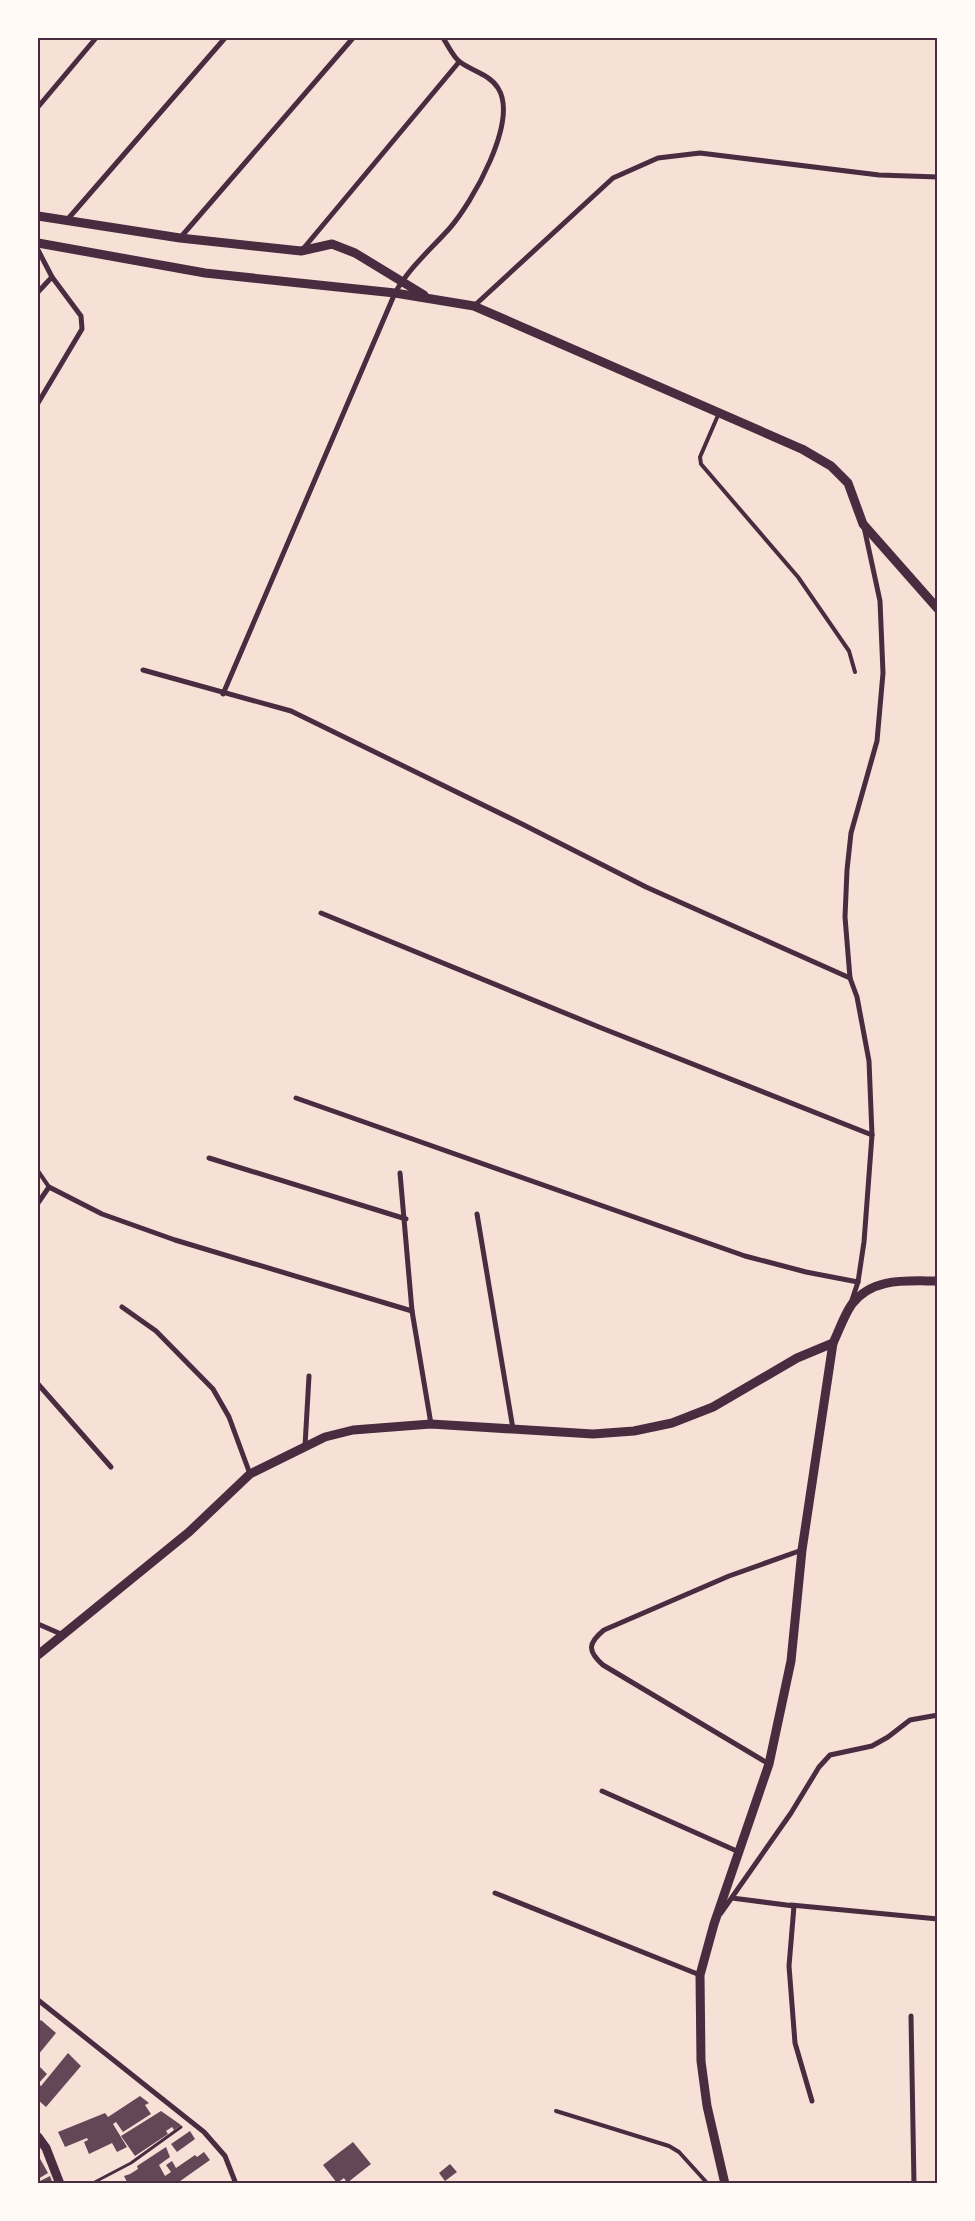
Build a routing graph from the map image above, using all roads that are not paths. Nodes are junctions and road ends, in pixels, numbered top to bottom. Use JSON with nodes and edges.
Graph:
{"nodes":[{"id":1,"x":96,"y":38,"type":"edge"},
{"id":2,"x":225,"y":38,"type":"edge"},
{"id":3,"x":353,"y":38,"type":"edge"},
{"id":4,"x":443,"y":38,"type":"edge"},
{"id":5,"x":459,"y":62,"type":"junction"},
{"id":6,"x":38,"y":107,"type":"edge"},
{"id":7,"x":938,"y":177,"type":"edge"},
{"id":8,"x":38,"y":216,"type":"edge"},
{"id":9,"x":67,"y":220,"type":"junction"},
{"id":10,"x":180,"y":238,"type":"junction"},
{"id":11,"x":38,"y":243,"type":"edge"},
{"id":12,"x":38,"y":250,"type":"edge"},
{"id":13,"x":301,"y":251,"type":"junction"},
{"id":14,"x":52,"y":276,"type":"junction"},
{"id":15,"x":402,"y":280,"type":"junction"},
{"id":16,"x":38,"y":292,"type":"edge"},
{"id":17,"x":396,"y":293,"type":"junction"},
{"id":18,"x":427,"y":297,"type":"junction"},
{"id":19,"x":474,"y":306,"type":"junction"},
{"id":20,"x":38,"y":403,"type":"edge"},
{"id":21,"x":719,"y":413,"type":"junction"},
{"id":22,"x":863,"y":524,"type":"junction"},
{"id":23,"x":938,"y":609,"type":"edge"},
{"id":24,"x":143,"y":670,"type":"dead end"},
{"id":25,"x":855,"y":672,"type":"dead end"},
{"id":26,"x":223,"y":694,"type":"junction"},
{"id":27,"x":321,"y":913,"type":"dead end"},
{"id":28,"x":850,"y":978,"type":"junction"},
{"id":29,"x":296,"y":1098,"type":"dead end"},
{"id":30,"x":872,"y":1135,"type":"junction"},
{"id":31,"x":209,"y":1158,"type":"dead end"},
{"id":32,"x":38,"y":1171,"type":"edge"},
{"id":33,"x":400,"y":1173,"type":"dead end"},
{"id":34,"x":49,"y":1187,"type":"junction"},
{"id":35,"x":38,"y":1203,"type":"edge"},
{"id":36,"x":477,"y":1214,"type":"dead end"},
{"id":37,"x":406,"y":1220,"type":"junction"},
{"id":38,"x":938,"y":1281,"type":"edge"},
{"id":39,"x":858,"y":1282,"type":"junction"},
{"id":40,"x":850,"y":1306,"type":"junction"},
{"id":41,"x":122,"y":1307,"type":"dead end"},
{"id":42,"x":412,"y":1311,"type":"junction"},
{"id":43,"x":834,"y":1343,"type":"junction"},
{"id":44,"x":309,"y":1376,"type":"dead end"},
{"id":45,"x":38,"y":1384,"type":"edge"},
{"id":46,"x":431,"y":1424,"type":"junction"},
{"id":47,"x":513,"y":1429,"type":"junction"},
{"id":48,"x":305,"y":1446,"type":"junction"},
{"id":49,"x":111,"y":1467,"type":"dead end"},
{"id":50,"x":250,"y":1474,"type":"junction"},
{"id":51,"x":802,"y":1550,"type":"junction"},
{"id":52,"x":38,"y":1624,"type":"edge"},
{"id":53,"x":61,"y":1634,"type":"junction"},
{"id":54,"x":38,"y":1656,"type":"edge"},
{"id":55,"x":938,"y":1714,"type":"edge"},
{"id":56,"x":769,"y":1764,"type":"junction"},
{"id":57,"x":602,"y":1791,"type":"dead end"},
{"id":58,"x":739,"y":1852,"type":"junction"},
{"id":59,"x":495,"y":1893,"type":"dead end"},
{"id":60,"x":732,"y":1898,"type":"junction"},
{"id":61,"x":788,"y":1905,"type":"junction"},
{"id":62,"x":938,"y":1919,"type":"edge"},
{"id":63,"x":714,"y":1924,"type":"junction"},
{"id":64,"x":700,"y":1975,"type":"junction"},
{"id":65,"x":38,"y":2000,"type":"edge"},
{"id":66,"x":911,"y":2016,"type":"dead end"},
{"id":67,"x":812,"y":2101,"type":"dead end"},
{"id":68,"x":556,"y":2111,"type":"dead end"},
{"id":69,"x":38,"y":2137,"type":"edge"},
{"id":70,"x":60,"y":2184,"type":"edge"},
{"id":71,"x":236,"y":2184,"type":"edge"},
{"id":72,"x":708,"y":2184,"type":"edge"},
{"id":73,"x":725,"y":2184,"type":"edge"},
{"id":74,"x":914,"y":2184,"type":"edge"}],
"edges":[{"from":1,"to":6,"type":"street"},
{"from":2,"to":9,"type":"street"},
{"from":3,"to":10,"type":"street"},
{"from":4,"to":5,"type":"street"},
{"from":5,"to":13,"type":"street"},
{"from":5,"to":15,"type":"street"},
{"from":7,"to":19,"type":"street"},
{"from":8,"to":9,"type":"street"},
{"from":9,"to":10,"type":"street"},
{"from":10,"to":13,"type":"street"},
{"from":11,"to":17,"type":"street"},
{"from":12,"to":14,"type":"street"},
{"from":13,"to":15,"type":"street"},
{"from":14,"to":16,"type":"street"},
{"from":14,"to":20,"type":"street"},
{"from":15,"to":17,"type":"street"},
{"from":15,"to":18,"type":"street"},
{"from":17,"to":18,"type":"street"},
{"from":17,"to":26,"type":"street"},
{"from":18,"to":19,"type":"street"},
{"from":19,"to":21,"type":"street"},
{"from":21,"to":22,"type":"street"},
{"from":21,"to":25,"type":"lane"},
{"from":22,"to":23,"type":"street"},
{"from":22,"to":28,"type":"street"},
{"from":24,"to":26,"type":"street"},
{"from":26,"to":28,"type":"street"},
{"from":27,"to":30,"type":"street"},
{"from":28,"to":30,"type":"street"},
{"from":29,"to":39,"type":"street"},
{"from":30,"to":39,"type":"street"},
{"from":31,"to":37,"type":"street"},
{"from":32,"to":34,"type":"lane"},
{"from":33,"to":37,"type":"street"},
{"from":34,"to":35,"type":"street"},
{"from":34,"to":42,"type":"street"},
{"from":36,"to":47,"type":"street"},
{"from":37,"to":42,"type":"street"},
{"from":38,"to":40,"type":"street"},
{"from":39,"to":40,"type":"street"},
{"from":40,"to":43,"type":"street"},
{"from":41,"to":50,"type":"street"},
{"from":42,"to":46,"type":"street"},
{"from":43,"to":47,"type":"street"},
{"from":43,"to":51,"type":"street"},
{"from":44,"to":48,"type":"street"},
{"from":45,"to":49,"type":"street"},
{"from":46,"to":47,"type":"street"},
{"from":46,"to":48,"type":"street"},
{"from":48,"to":50,"type":"street"},
{"from":50,"to":53,"type":"street"},
{"from":51,"to":56,"type":"street"},
{"from":51,"to":56,"type":"street"},
{"from":52,"to":53,"type":"street"},
{"from":53,"to":54,"type":"street"},
{"from":55,"to":60,"type":"street"},
{"from":56,"to":58,"type":"street"},
{"from":57,"to":58,"type":"street"},
{"from":58,"to":63,"type":"street"},
{"from":59,"to":64,"type":"street"},
{"from":60,"to":61,"type":"street"},
{"from":60,"to":63,"type":"street"},
{"from":61,"to":62,"type":"street"},
{"from":61,"to":67,"type":"street"},
{"from":63,"to":64,"type":"street"},
{"from":64,"to":73,"type":"street"},
{"from":65,"to":71,"type":"street"},
{"from":66,"to":74,"type":"street"},
{"from":68,"to":72,"type":"lane"},
{"from":69,"to":70,"type":"street"}]}
